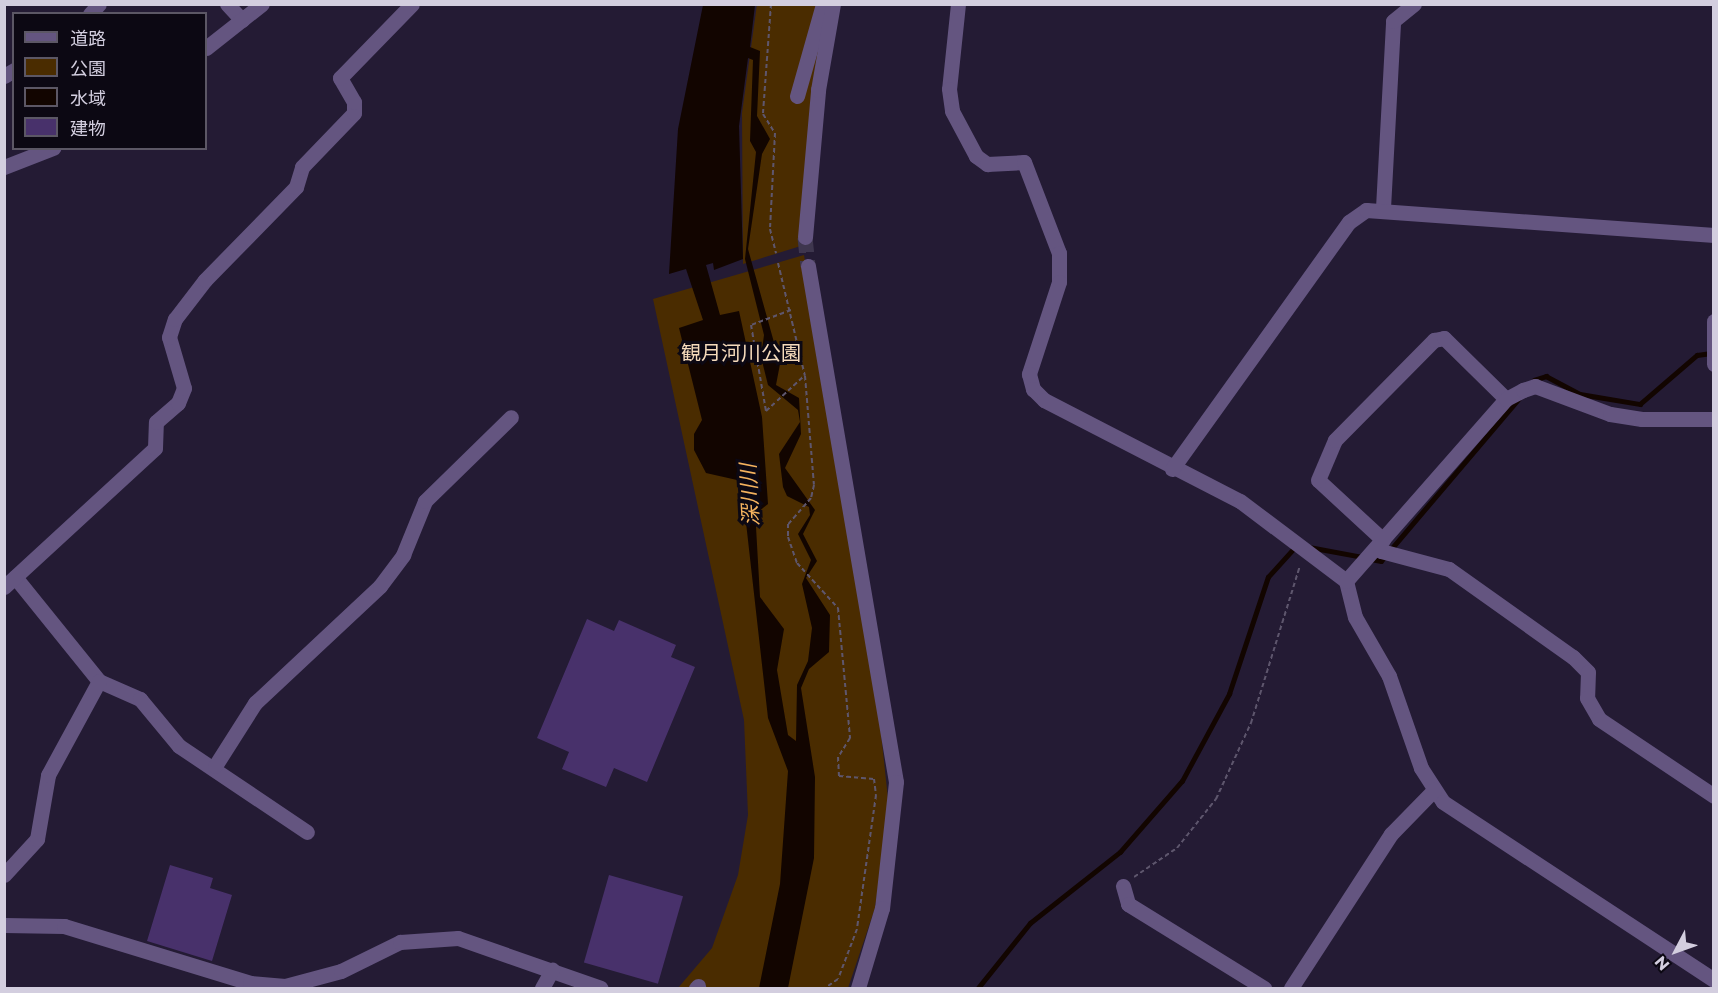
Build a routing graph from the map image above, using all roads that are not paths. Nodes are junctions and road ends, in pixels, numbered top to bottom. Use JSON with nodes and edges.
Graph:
{"nodes":[{"id":1,"x":227,"y":4,"type":"edge"},
{"id":2,"x":262,"y":4,"type":"edge"},
{"id":3,"x":412,"y":4,"type":"edge"},
{"id":4,"x":824,"y":4,"type":"edge"},
{"id":5,"x":833,"y":4,"type":"edge"},
{"id":6,"x":958,"y":4,"type":"edge"},
{"id":7,"x":1414,"y":4,"type":"edge"},
{"id":8,"x":242,"y":20,"type":"junction"},
{"id":9,"x":207,"y":47,"type":"edge"},
{"id":10,"x":797,"y":96,"type":"dead end"},
{"id":11,"x":48,"y":150,"type":"edge"},
{"id":12,"x":4,"y":167,"type":"edge"},
{"id":13,"x":1383,"y":208,"type":"junction"},
{"id":14,"x":1713,"y":235,"type":"edge"},
{"id":15,"x":805,"y":237,"type":"tunnel mouth"},
{"id":16,"x":808,"y":266,"type":"tunnel mouth"},
{"id":17,"x":1713,"y":321,"type":"edge"},
{"id":18,"x":1713,"y":364,"type":"edge"},
{"id":19,"x":1506,"y":399,"type":"junction"},
{"id":20,"x":511,"y":417,"type":"dead end"},
{"id":21,"x":1713,"y":419,"type":"edge"},
{"id":22,"x":1172,"y":469,"type":"junction"},
{"id":23,"x":1381,"y":542,"type":"junction"},
{"id":24,"x":1346,"y":581,"type":"junction"},
{"id":25,"x":10,"y":582,"type":"edge"},
{"id":26,"x":99,"y":681,"type":"junction"},
{"id":27,"x":215,"y":766,"type":"junction"},
{"id":28,"x":1434,"y":790,"type":"junction"},
{"id":29,"x":1713,"y":796,"type":"edge"},
{"id":30,"x":307,"y":832,"type":"dead end"},
{"id":31,"x":4,"y":875,"type":"edge"},
{"id":32,"x":1123,"y":886,"type":"road end"},
{"id":33,"x":4,"y":924,"type":"edge"},
{"id":34,"x":552,"y":970,"type":"junction"},
{"id":35,"x":1711,"y":973,"type":"edge"},
{"id":36,"x":542,"y":988,"type":"edge"},
{"id":37,"x":601,"y":988,"type":"edge"},
{"id":38,"x":858,"y":988,"type":"edge"},
{"id":39,"x":1264,"y":988,"type":"edge"},
{"id":40,"x":1291,"y":988,"type":"edge"}],
"edges":[{"from":1,"to":8,"type":"street"},
{"from":2,"to":8,"type":"street"},
{"from":3,"to":25,"type":"street"},
{"from":4,"to":10,"type":"street"},
{"from":5,"to":15,"type":"street"},
{"from":6,"to":22,"type":"street"},
{"from":7,"to":13,"type":"street"},
{"from":8,"to":9,"type":"street"},
{"from":11,"to":12,"type":"street"},
{"from":13,"to":14,"type":"street"},
{"from":13,"to":22,"type":"street"},
{"from":16,"to":38,"type":"street"},
{"from":17,"to":18,"type":"street"},
{"from":19,"to":21,"type":"street"},
{"from":19,"to":23,"type":"street"},
{"from":19,"to":23,"type":"street"},
{"from":20,"to":27,"type":"street"},
{"from":22,"to":24,"type":"street"},
{"from":23,"to":24,"type":"street"},
{"from":23,"to":29,"type":"street"},
{"from":24,"to":28,"type":"street"},
{"from":25,"to":26,"type":"street"},
{"from":26,"to":27,"type":"street"},
{"from":26,"to":31,"type":"street"},
{"from":27,"to":30,"type":"street"},
{"from":28,"to":35,"type":"street"},
{"from":28,"to":40,"type":"street"},
{"from":32,"to":39,"type":"street"},
{"from":33,"to":34,"type":"street"},
{"from":34,"to":36,"type":"street"},
{"from":34,"to":37,"type":"street"}]}
